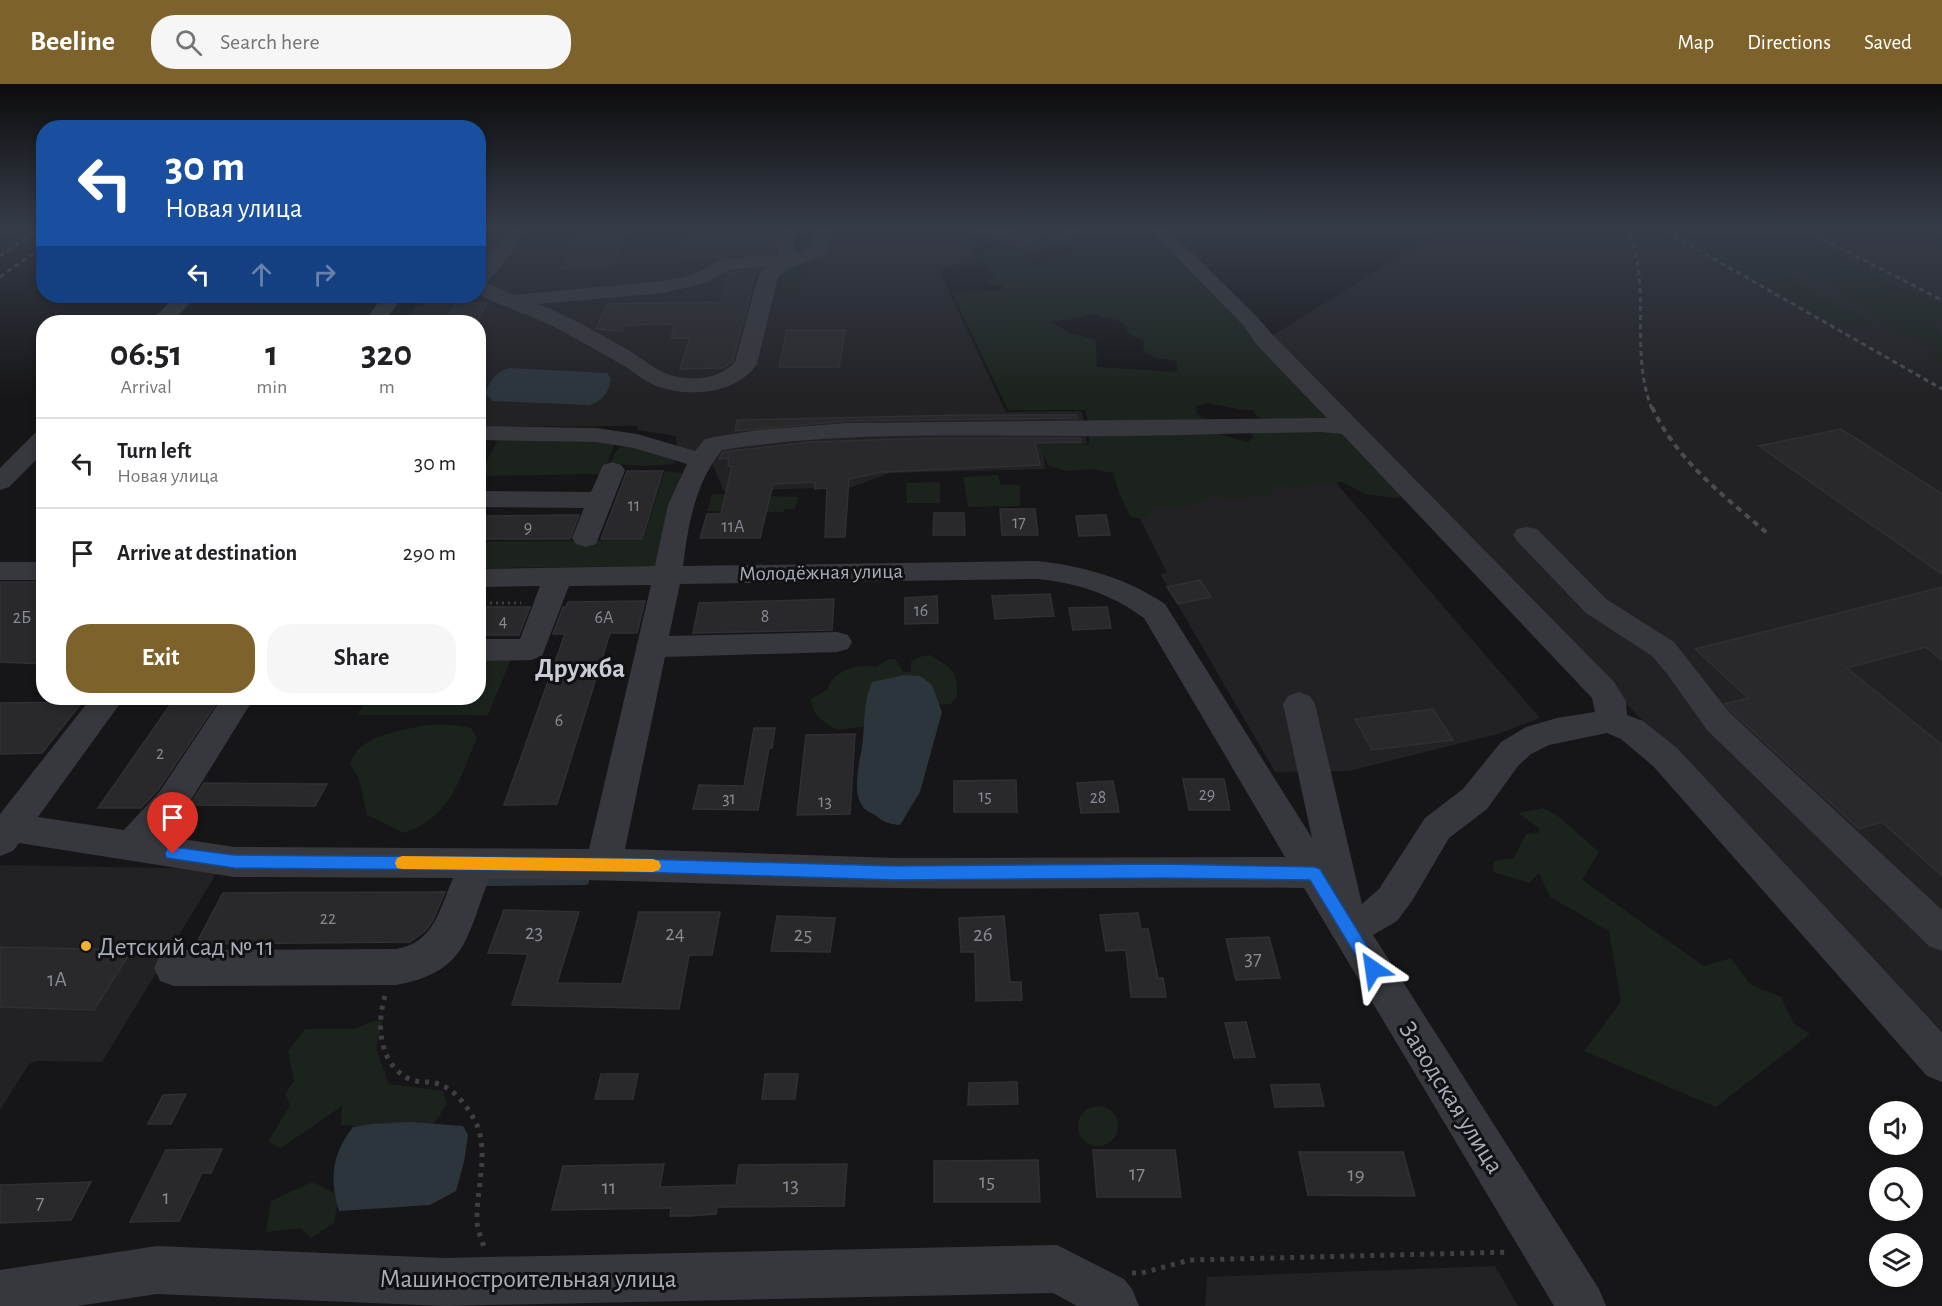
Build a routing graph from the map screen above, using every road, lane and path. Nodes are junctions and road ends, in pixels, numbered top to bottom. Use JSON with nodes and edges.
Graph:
{"nodes":[{"id":1,"x":677,"y":284,"type":"edge"},
{"id":2,"x":766,"y":284,"type":"edge"},
{"id":3,"x":1215,"y":284,"type":"edge"},
{"id":4,"x":486,"y":290,"type":"edge"},
{"id":5,"x":512,"y":300,"type":"junction"},
{"id":6,"x":180,"y":303,"type":"edge"},
{"id":7,"x":167,"y":315,"type":"edge"},
{"id":8,"x":1350,"y":427,"type":"junction"},
{"id":9,"x":486,"y":433,"type":"edge"},
{"id":10,"x":36,"y":446,"type":"edge"},
{"id":11,"x":700,"y":460,"type":"junction"},
{"id":12,"x":612,"y":470,"type":"dead end"},
{"id":13,"x":0,"y":482,"type":"edge"},
{"id":14,"x":486,"y":499,"type":"edge"},
{"id":15,"x":601,"y":500,"type":"junction"},
{"id":16,"x":1527,"y":535,"type":"dead end"},
{"id":17,"x":586,"y":538,"type":"dead end"},
{"id":18,"x":0,"y":570,"type":"edge"},
{"id":19,"x":36,"y":570,"type":"edge"},
{"id":20,"x":668,"y":574,"type":"junction"},
{"id":21,"x":558,"y":577,"type":"junction"},
{"id":22,"x":486,"y":578,"type":"edge"},
{"id":23,"x":1155,"y":611,"type":"joint"},
{"id":24,"x":837,"y":642,"type":"dead end"},
{"id":25,"x":652,"y":648,"type":"junction"},
{"id":26,"x":486,"y":650,"type":"edge"},
{"id":27,"x":1299,"y":704,"type":"dead end"},
{"id":28,"x":103,"y":705,"type":"edge"},
{"id":29,"x":234,"y":705,"type":"edge"},
{"id":30,"x":1608,"y":721,"type":"junction"},
{"id":31,"x":5,"y":834,"type":"edge"},
{"id":32,"x":130,"y":847,"type":"junction"},
{"id":33,"x":477,"y":863,"type":"junction"},
{"id":34,"x":604,"y":864,"type":"junction"},
{"id":35,"x":1314,"y":873,"type":"junction"},
{"id":36,"x":1348,"y":929,"type":"junction"},
{"id":37,"x":1942,"y":934,"type":"edge"},
{"id":38,"x":396,"y":967,"type":"junction"},
{"id":39,"x":174,"y":968,"type":"dead end"},
{"id":40,"x":1942,"y":1062,"type":"edge"},
{"id":41,"x":1548,"y":1251,"type":"junction"},
{"id":42,"x":489,"y":1281,"type":"junction"},
{"id":43,"x":1084,"y":1286,"type":"edge"},
{"id":44,"x":0,"y":1294,"type":"edge"},
{"id":45,"x":1582,"y":1306,"type":"edge"}],
"edges":[{"from":1,"to":5,"type":"street"},
{"from":2,"to":5,"type":"street"},
{"from":3,"to":8,"type":"street"},
{"from":4,"to":5,"type":"street"},
{"from":6,"to":7,"type":"street"},
{"from":8,"to":11,"type":"street"},
{"from":8,"to":30,"type":"street"},
{"from":9,"to":11,"type":"street"},
{"from":10,"to":13,"type":"street"},
{"from":11,"to":20,"type":"street"},
{"from":12,"to":15,"type":"street"},
{"from":14,"to":15,"type":"street"},
{"from":15,"to":17,"type":"street"},
{"from":16,"to":37,"type":"street"},
{"from":18,"to":19,"type":"street"},
{"from":20,"to":21,"type":"street","name":"Молодёжная улица"},
{"from":20,"to":23,"type":"street","name":"Молодёжная улица"},
{"from":20,"to":25,"type":"street"},
{"from":21,"to":22,"type":"street","name":"Молодёжная улица"},
{"from":21,"to":26,"type":"street"},
{"from":23,"to":35,"type":"street","name":"Заводская улица"},
{"from":24,"to":25,"type":"street"},
{"from":25,"to":34,"type":"street"},
{"from":27,"to":36,"type":"street"},
{"from":28,"to":31,"type":"street"},
{"from":29,"to":32,"type":"street"},
{"from":30,"to":36,"type":"street"},
{"from":30,"to":40,"type":"street"},
{"from":31,"to":32,"type":"street"},
{"from":32,"to":33,"type":"street"},
{"from":33,"to":34,"type":"street"},
{"from":33,"to":38,"type":"street"},
{"from":34,"to":35,"type":"street"},
{"from":35,"to":36,"type":"street","name":"Заводская улица"},
{"from":36,"to":41,"type":"street","name":"Заводская улица"},
{"from":38,"to":39,"type":"street"},
{"from":38,"to":42,"type":"path"},
{"from":41,"to":43,"type":"path"},
{"from":41,"to":45,"type":"street","name":"Заводская улица"},
{"from":42,"to":43,"type":"street","name":"Машиностроительная улица"},
{"from":42,"to":44,"type":"street","name":"Машиностроительная улица"}]}
